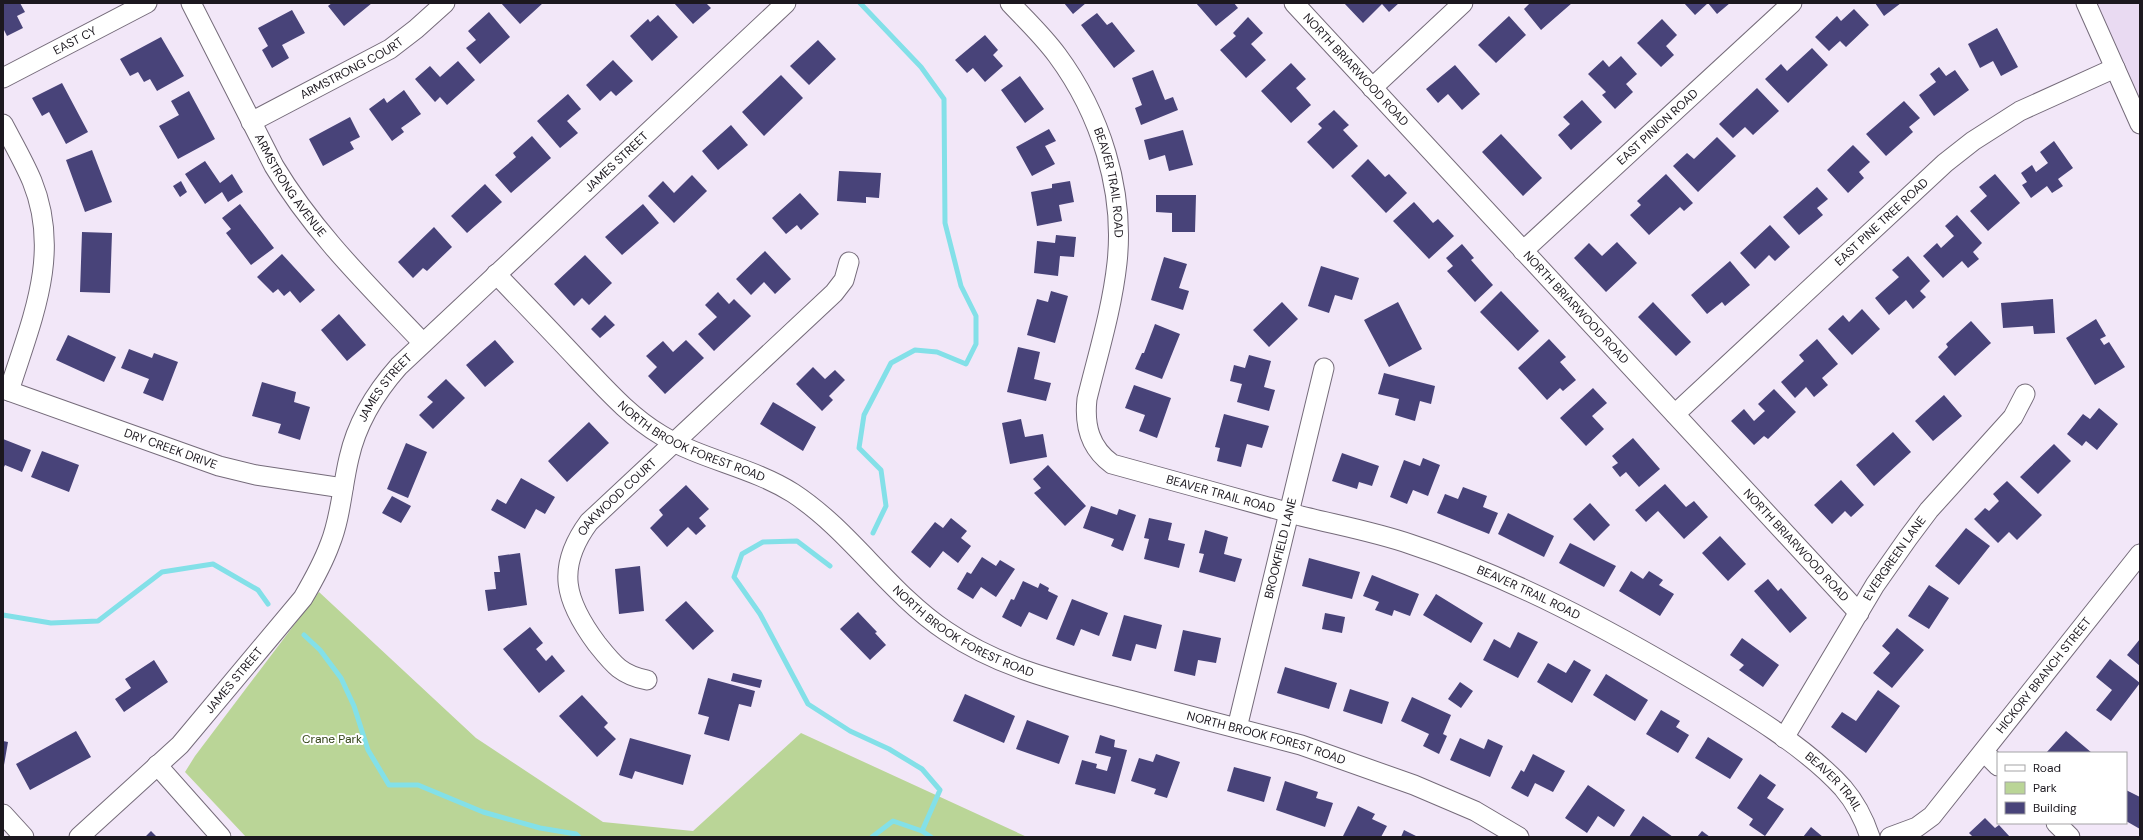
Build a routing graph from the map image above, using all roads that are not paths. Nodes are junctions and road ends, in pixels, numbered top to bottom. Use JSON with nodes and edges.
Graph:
{"nodes":[{"id":1,"x":147,"y":3,"type":"edge"},
{"id":2,"x":192,"y":3,"type":"edge"},
{"id":3,"x":445,"y":3,"type":"edge"},
{"id":4,"x":786,"y":3,"type":"edge"},
{"id":5,"x":1010,"y":3,"type":"edge"},
{"id":6,"x":1294,"y":3,"type":"edge"},
{"id":7,"x":1463,"y":3,"type":"edge"},
{"id":8,"x":1792,"y":3,"type":"edge"},
{"id":9,"x":2086,"y":3,"type":"edge"},
{"id":10,"x":2115,"y":68,"type":"junction"},
{"id":11,"x":3,"y":78,"type":"edge"},
{"id":12,"x":1372,"y":88,"type":"junction"},
{"id":13,"x":251,"y":122,"type":"junction"},
{"id":14,"x":3,"y":124,"type":"edge"},
{"id":15,"x":2140,"y":124,"type":"edge"},
{"id":16,"x":1523,"y":251,"type":"junction"},
{"id":17,"x":849,"y":262,"type":"dead end"},
{"id":18,"x":496,"y":274,"type":"junction"},
{"id":19,"x":424,"y":343,"type":"junction"},
{"id":20,"x":1324,"y":368,"type":"dead end"},
{"id":21,"x":6,"y":390,"type":"edge"},
{"id":22,"x":2025,"y":394,"type":"dead end"},
{"id":23,"x":1675,"y":414,"type":"junction"},
{"id":24,"x":675,"y":442,"type":"junction"},
{"id":25,"x":343,"y":488,"type":"junction"},
{"id":26,"x":1290,"y":513,"type":"junction"},
{"id":27,"x":2140,"y":554,"type":"edge"},
{"id":28,"x":1859,"y":613,"type":"junction"},
{"id":29,"x":647,"y":680,"type":"dead end"},
{"id":30,"x":1237,"y":728,"type":"junction"},
{"id":31,"x":1784,"y":738,"type":"junction"},
{"id":32,"x":1984,"y":752,"type":"junction"},
{"id":33,"x":157,"y":764,"type":"junction"},
{"id":34,"x":1997,"y":765,"type":"edge"},
{"id":35,"x":3,"y":814,"type":"edge"},
{"id":36,"x":2057,"y":824,"type":"edge"},
{"id":37,"x":24,"y":837,"type":"edge"},
{"id":38,"x":79,"y":837,"type":"edge"},
{"id":39,"x":221,"y":837,"type":"edge"},
{"id":40,"x":1519,"y":837,"type":"edge"},
{"id":41,"x":1870,"y":837,"type":"edge"},
{"id":42,"x":1890,"y":837,"type":"edge"},
{"id":43,"x":2070,"y":837,"type":"edge"}],
"edges":[{"from":1,"to":11,"type":"street","name":"EAST CY"},
{"from":2,"to":13,"type":"street","name":"ARMSTRONG AVENUE"},
{"from":3,"to":13,"type":"street","name":"ARMSTRONG COURT"},
{"from":4,"to":18,"type":"street","name":"JAMES STREET"},
{"from":5,"to":26,"type":"street","name":"BEAVER TRAIL ROAD"},
{"from":6,"to":12,"type":"street","name":"NORTH BRIARWOOD ROAD"},
{"from":7,"to":12,"type":"street"},
{"from":8,"to":16,"type":"street","name":"EAST PINION ROAD"},
{"from":9,"to":10,"type":"street"},
{"from":10,"to":15,"type":"street"},
{"from":10,"to":23,"type":"street","name":"EAST PINE TREE ROAD"},
{"from":12,"to":16,"type":"street","name":"NORTH BRIARWOOD ROAD"},
{"from":13,"to":19,"type":"street","name":"ARMSTRONG AVENUE"},
{"from":14,"to":21,"type":"street"},
{"from":16,"to":23,"type":"street","name":"NORTH BRIARWOOD ROAD"},
{"from":17,"to":24,"type":"street","name":"OAKWOOD COURT"},
{"from":18,"to":19,"type":"street","name":"JAMES STREET"},
{"from":18,"to":24,"type":"street","name":"NORTH BROOK FOREST ROAD"},
{"from":19,"to":25,"type":"street","name":"JAMES STREET"},
{"from":20,"to":26,"type":"street","name":"BROOKFIELD LANE"},
{"from":21,"to":25,"type":"street","name":"DRY CREEK DRIVE"},
{"from":22,"to":28,"type":"street","name":"EVERGREEN LANE"},
{"from":23,"to":28,"type":"street","name":"NORTH BRIARWOOD ROAD"},
{"from":24,"to":29,"type":"street","name":"OAKWOOD COURT"},
{"from":24,"to":30,"type":"street","name":"NORTH BROOK FOREST ROAD"},
{"from":25,"to":33,"type":"street","name":"JAMES STREET"},
{"from":26,"to":30,"type":"street","name":"BROOKFIELD LANE"},
{"from":26,"to":31,"type":"street","name":"BEAVER TRAIL ROAD"},
{"from":27,"to":32,"type":"street","name":"HICKORY BRANCH STREET"},
{"from":28,"to":31,"type":"street","name":"EVERGREEN LANE"},
{"from":30,"to":40,"type":"street","name":"NORTH BROOK FOREST ROAD"},
{"from":31,"to":41,"type":"street","name":"BEAVER TRAIL"},
{"from":32,"to":34,"type":"street"},
{"from":32,"to":42,"type":"street","name":"HICKORY BRANCH STREET"},
{"from":33,"to":38,"type":"street","name":"JAMES STREET"},
{"from":33,"to":39,"type":"street"},
{"from":35,"to":37,"type":"street"},
{"from":36,"to":43,"type":"street"}]}
